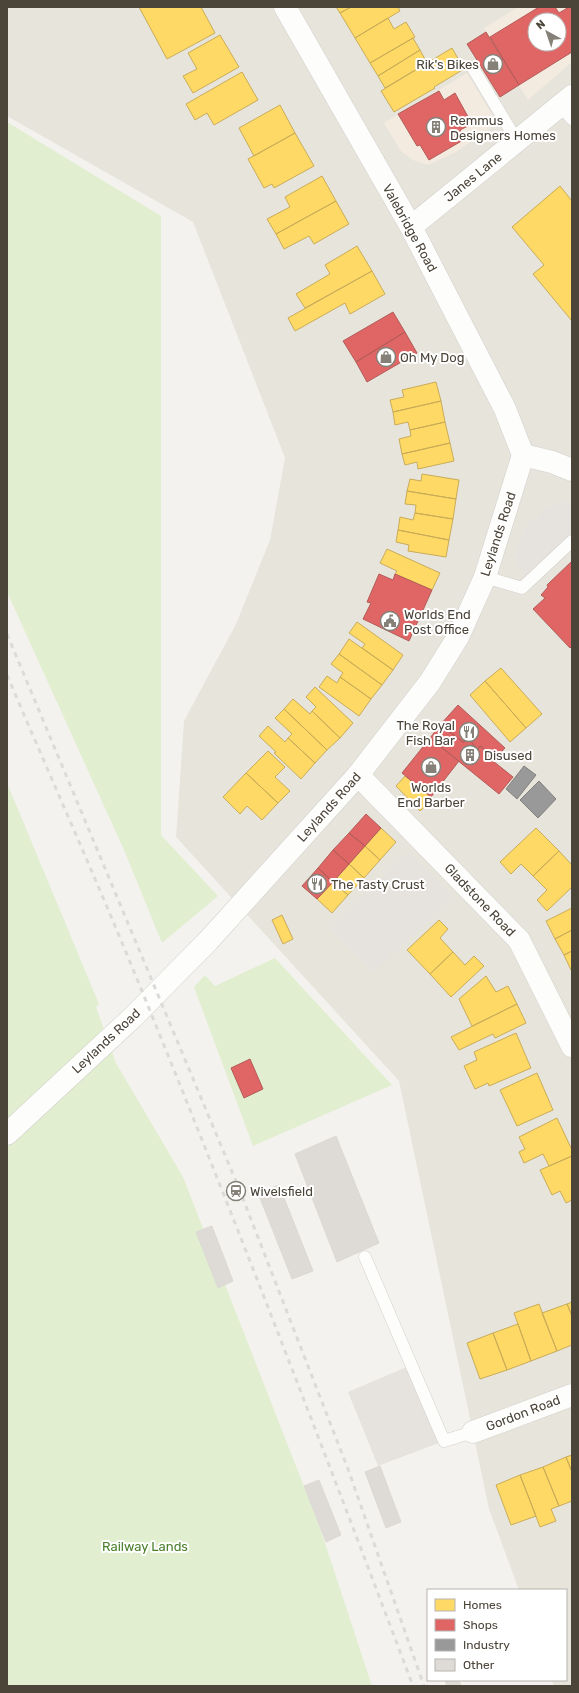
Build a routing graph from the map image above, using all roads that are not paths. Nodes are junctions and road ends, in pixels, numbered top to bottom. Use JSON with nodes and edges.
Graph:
{"nodes":[{"id":1,"x":285,"y":7,"type":"edge"},
{"id":2,"x":474,"y":70,"type":"dead end"},
{"id":3,"x":568,"y":107,"type":"edge"},
{"id":4,"x":517,"y":141,"type":"junction"},
{"id":5,"x":411,"y":227,"type":"junction"},
{"id":6,"x":523,"y":454,"type":"junction"},
{"id":7,"x":572,"y":470,"type":"edge"},
{"id":8,"x":572,"y":541,"type":"edge"},
{"id":9,"x":485,"y":577,"type":"junction"},
{"id":10,"x":358,"y":775,"type":"junction"},
{"id":11,"x":572,"y":1046,"type":"edge"},
{"id":12,"x":7,"y":1134,"type":"edge"},
{"id":13,"x":365,"y":1257,"type":"dead end"},
{"id":14,"x":572,"y":1395,"type":"edge"},
{"id":15,"x":473,"y":1432,"type":"joint"}],
"edges":[{"from":1,"to":5,"type":"street","name":"Valebridge Road"},
{"from":2,"to":4,"type":"lane"},
{"from":3,"to":4,"type":"street","name":"Janes Lane"},
{"from":4,"to":5,"type":"street","name":"Janes Lane"},
{"from":5,"to":6,"type":"street","name":"Valebridge Road"},
{"from":6,"to":7,"type":"street"},
{"from":6,"to":9,"type":"street","name":"Leylands Road"},
{"from":8,"to":9,"type":"lane"},
{"from":9,"to":10,"type":"street","name":"Leylands Road"},
{"from":10,"to":11,"type":"street","name":"Gladstone Road"},
{"from":10,"to":12,"type":"street","name":"Leylands Road"},
{"from":13,"to":15,"type":"lane"},
{"from":14,"to":15,"type":"street","name":"Gordon Road"}]}
